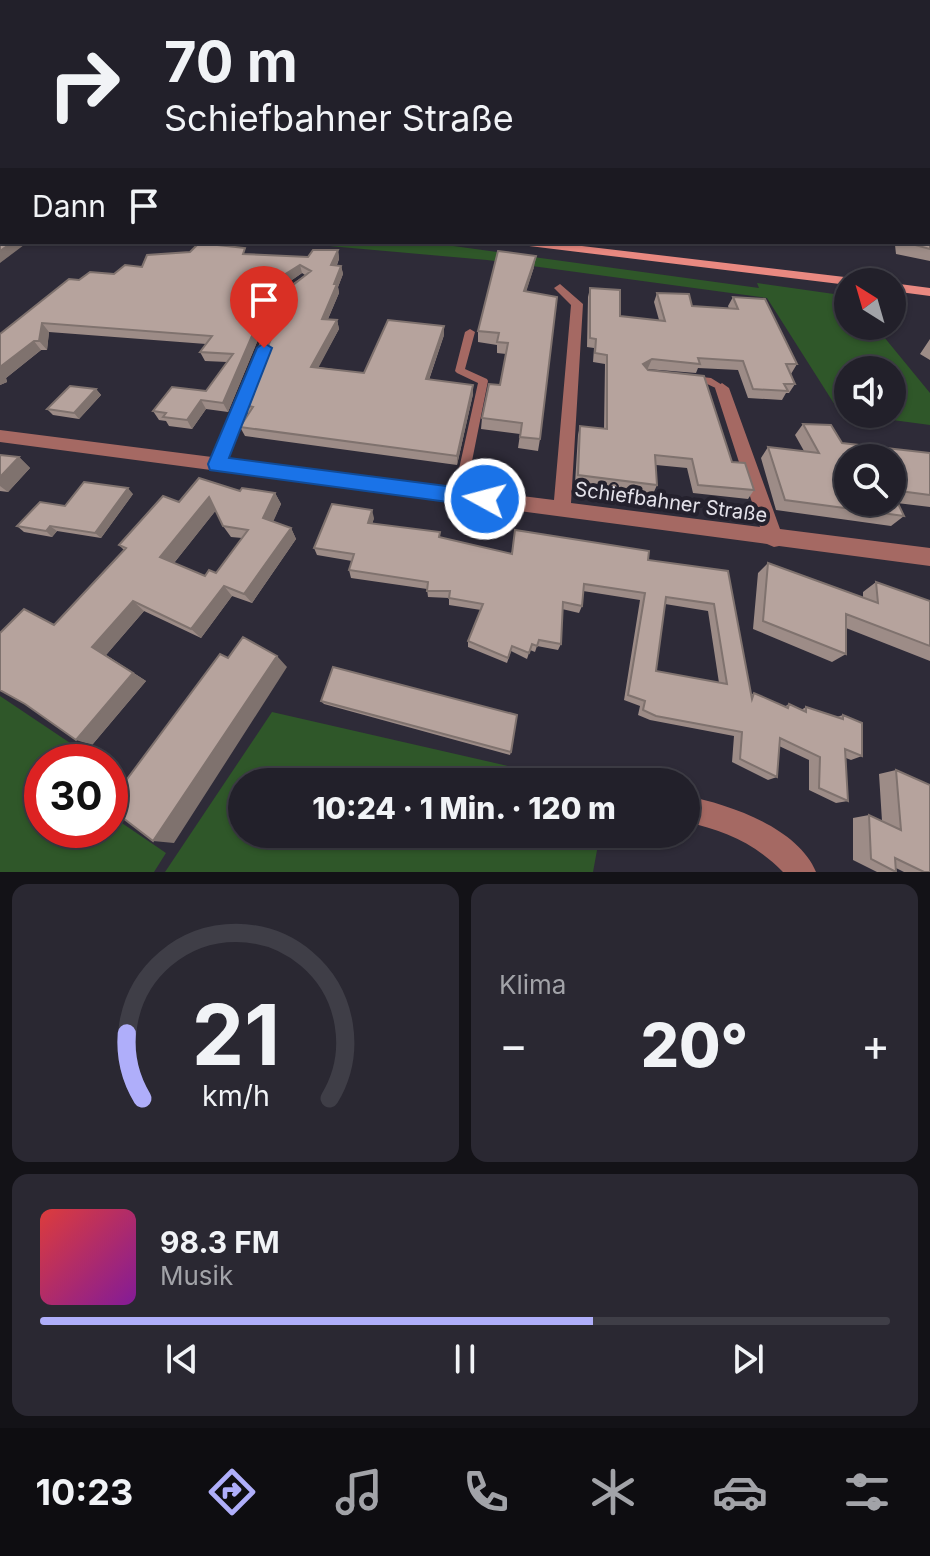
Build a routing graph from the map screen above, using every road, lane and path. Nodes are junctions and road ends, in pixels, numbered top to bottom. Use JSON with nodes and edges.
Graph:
{"nodes":[{"id":1,"x":538,"y":244,"type":"edge"},
{"id":2,"x":304,"y":280,"type":"edge"},
{"id":3,"x":834,"y":280,"type":"edge"},
{"id":4,"x":560,"y":288,"type":"dead end"},
{"id":5,"x":906,"y":289,"type":"edge"},
{"id":6,"x":930,"y":292,"type":"edge"},
{"id":7,"x":470,"y":332,"type":"dead end"},
{"id":8,"x":678,"y":377,"type":"edge"},
{"id":9,"x":722,"y":388,"type":"joint"},
{"id":10,"x":0,"y":436,"type":"edge"},
{"id":11,"x":217,"y":464,"type":"junction"},
{"id":12,"x":459,"y":496,"type":"junction"},
{"id":13,"x":562,"y":509,"type":"junction"},
{"id":14,"x":774,"y":539,"type":"junction"},
{"id":15,"x":930,"y":557,"type":"edge"},
{"id":16,"x":700,"y":811,"type":"edge"},
{"id":17,"x":802,"y":872,"type":"edge"}],
"edges":[{"from":1,"to":3,"type":"main road"},
{"from":2,"to":11,"type":"street"},
{"from":4,"to":13,"type":"street","name":"Schiefbahner Straße"},
{"from":5,"to":6,"type":"main road"},
{"from":7,"to":12,"type":"lane"},
{"from":8,"to":9,"type":"lane"},
{"from":9,"to":14,"type":"street","name":"Schiefbahner Straße"},
{"from":10,"to":11,"type":"street","name":"Schiefbahner Straße"},
{"from":11,"to":12,"type":"street","name":"Schiefbahner Straße"},
{"from":12,"to":13,"type":"street","name":"Schiefbahner Straße"},
{"from":13,"to":14,"type":"street","name":"Schiefbahner Straße"},
{"from":14,"to":15,"type":"street","name":"Schiefbahner Straße"},
{"from":16,"to":17,"type":"street"}]}
